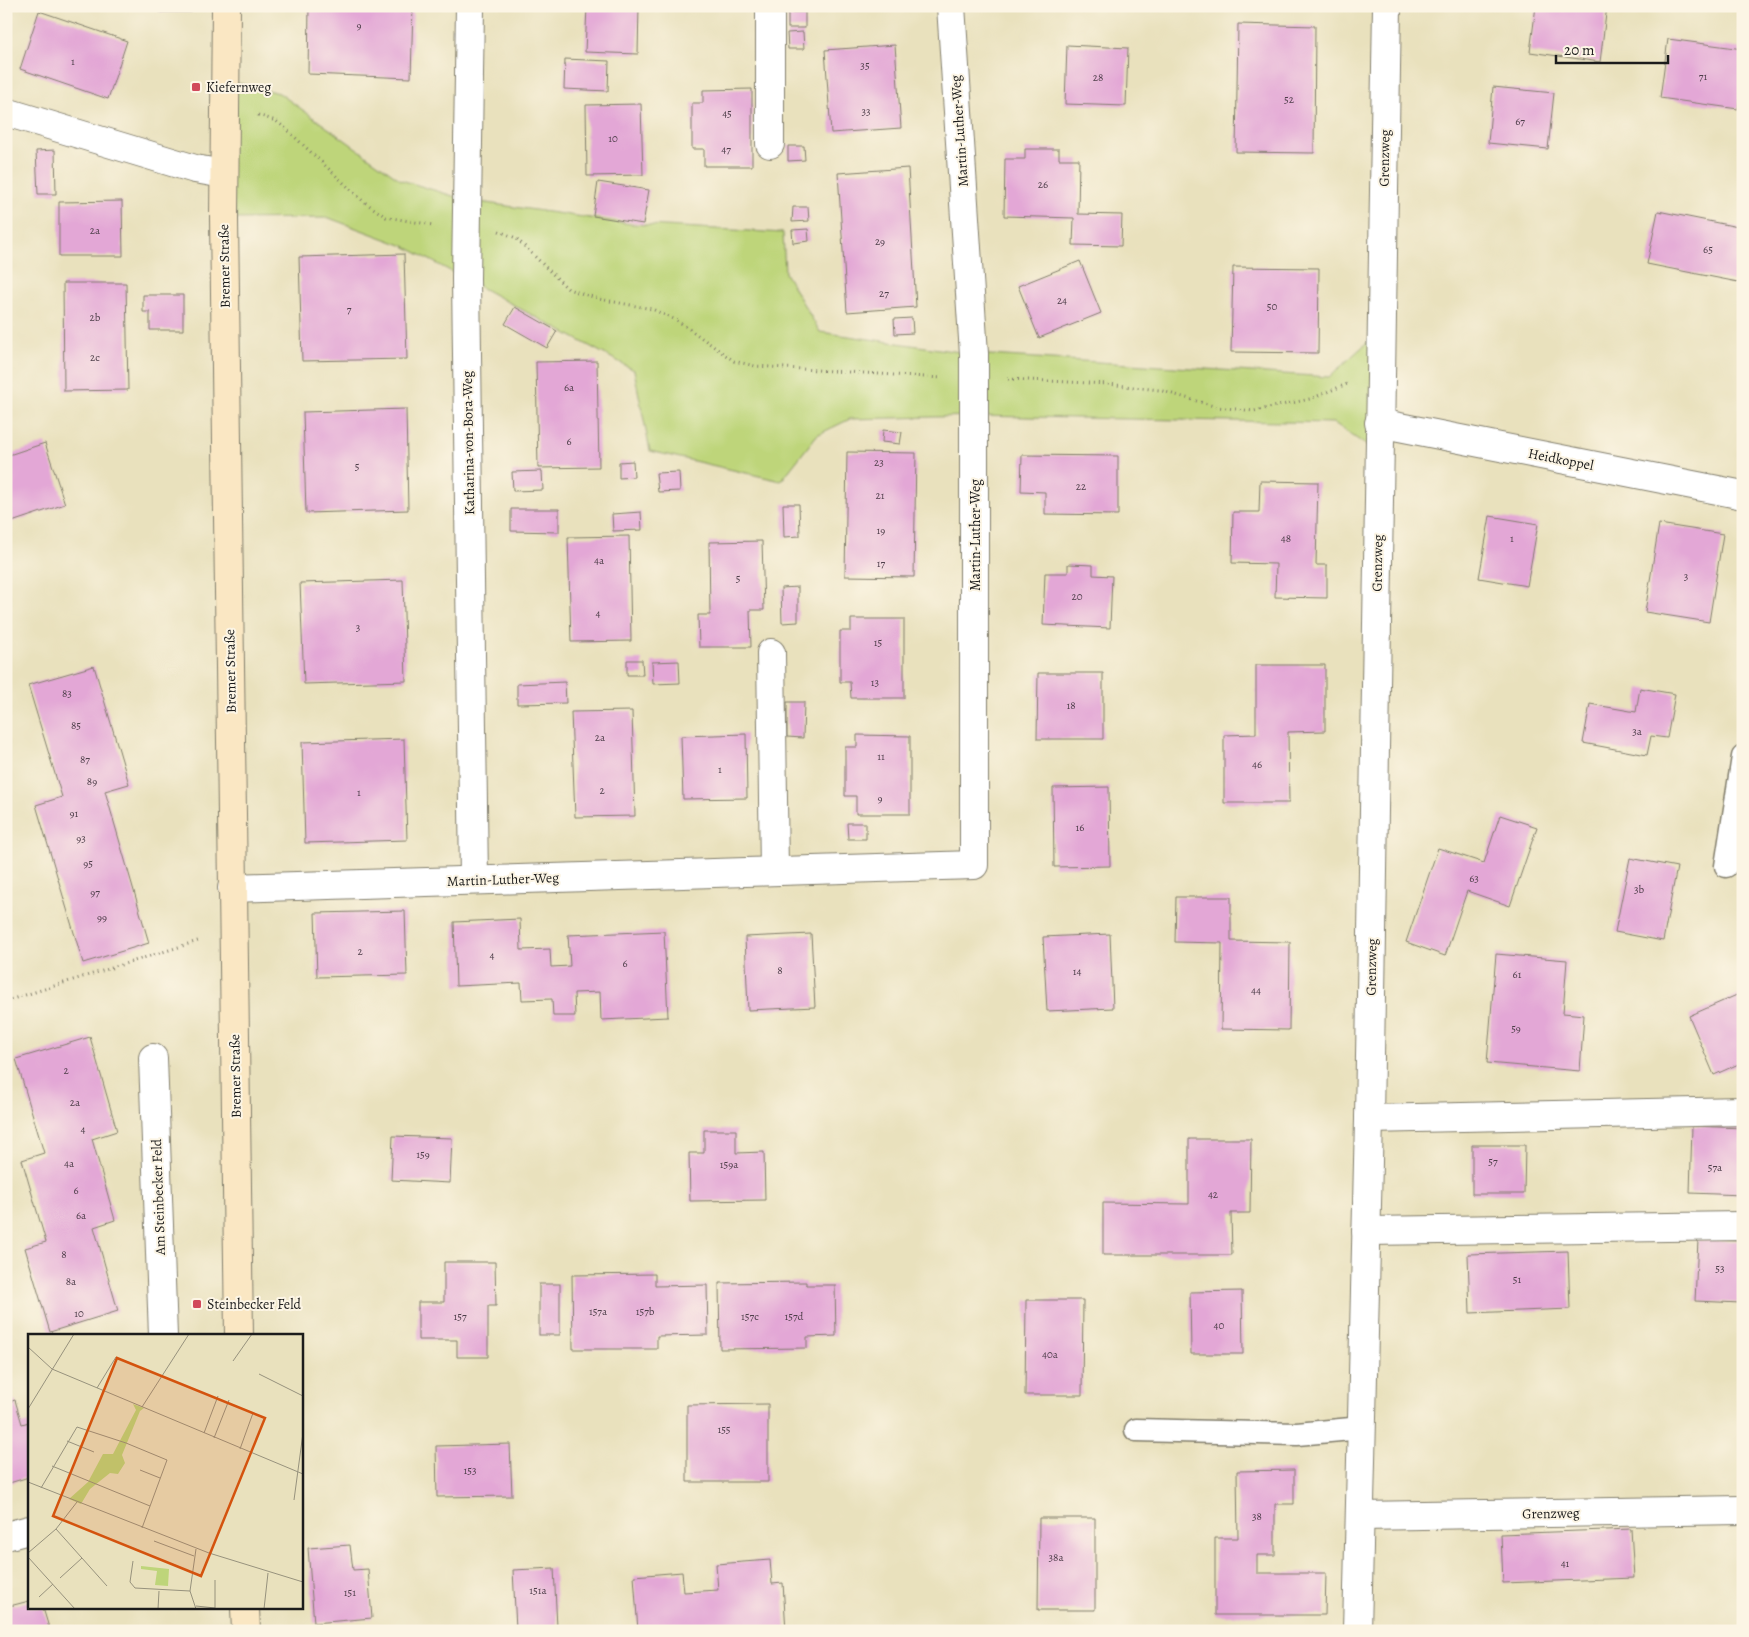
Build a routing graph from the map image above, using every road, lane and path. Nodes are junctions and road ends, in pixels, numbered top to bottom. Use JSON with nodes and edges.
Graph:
{"nodes":[{"id":1,"x":226,"y":6,"type":"edge"},
{"id":2,"x":470,"y":6,"type":"edge"},
{"id":3,"x":770,"y":6,"type":"edge"},
{"id":4,"x":951,"y":6,"type":"edge"},
{"id":5,"x":1387,"y":6,"type":"edge"},
{"id":6,"x":224,"y":105,"type":"junction"},
{"id":7,"x":6,"y":112,"type":"edge"},
{"id":8,"x":770,"y":144,"type":"dead end"},
{"id":9,"x":224,"y":174,"type":"junction"},
{"id":10,"x":467,"y":228,"type":"junction"},
{"id":11,"x":1380,"y":371,"type":"junction"},
{"id":12,"x":974,"y":379,"type":"junction"},
{"id":13,"x":1379,"y":423,"type":"junction"},
{"id":14,"x":1743,"y":494,"type":"edge"},
{"id":15,"x":771,"y":653,"type":"dead end"},
{"id":16,"x":1743,"y":757,"type":"edge"},
{"id":17,"x":1726,"y":866,"type":"dead end"},
{"id":18,"x":774,"y":871,"type":"junction"},
{"id":19,"x":474,"y":880,"type":"junction"},
{"id":20,"x":232,"y":888,"type":"junction"},
{"id":21,"x":233,"y":930,"type":"junction"},
{"id":22,"x":6,"y":1001,"type":"edge"},
{"id":23,"x":153,"y":1058,"type":"dead end"},
{"id":24,"x":1743,"y":1112,"type":"edge"},
{"id":25,"x":1369,"y":1119,"type":"junction"},
{"id":26,"x":1743,"y":1226,"type":"edge"},
{"id":27,"x":1366,"y":1231,"type":"junction"},
{"id":28,"x":163,"y":1334,"type":"edge"},
{"id":29,"x":239,"y":1334,"type":"edge"},
{"id":30,"x":1362,"y":1428,"type":"junction"},
{"id":31,"x":1136,"y":1430,"type":"dead end"},
{"id":32,"x":1743,"y":1510,"type":"edge"},
{"id":33,"x":1360,"y":1516,"type":"junction"},
{"id":34,"x":28,"y":1530,"type":"edge"},
{"id":35,"x":6,"y":1536,"type":"edge"},
{"id":36,"x":245,"y":1610,"type":"edge"},
{"id":37,"x":246,"y":1631,"type":"edge"},
{"id":38,"x":1358,"y":1631,"type":"edge"}],
"edges":[{"from":1,"to":6,"type":"street","name":"Bremer Straße"},
{"from":2,"to":10,"type":"street","name":"Katharina-von-Bora-Weg"},
{"from":3,"to":8,"type":"street"},
{"from":4,"to":12,"type":"street","name":"Martin-Luther-Weg"},
{"from":5,"to":11,"type":"street","name":"Grenzweg"},
{"from":6,"to":9,"type":"street","name":"Bremer Straße"},
{"from":6,"to":10,"type":"path"},
{"from":7,"to":9,"type":"street"},
{"from":9,"to":20,"type":"street","name":"Bremer Straße"},
{"from":10,"to":12,"type":"path"},
{"from":10,"to":19,"type":"street","name":"Katharina-von-Bora-Weg"},
{"from":11,"to":12,"type":"path"},
{"from":11,"to":13,"type":"street","name":"Grenzweg"},
{"from":12,"to":18,"type":"street","name":"Martin-Luther-Weg"},
{"from":13,"to":14,"type":"street","name":"Heidkoppel"},
{"from":13,"to":25,"type":"street","name":"Grenzweg"},
{"from":15,"to":18,"type":"street"},
{"from":16,"to":17,"type":"lane"},
{"from":18,"to":19,"type":"street","name":"Martin-Luther-Weg"},
{"from":19,"to":20,"type":"street","name":"Martin-Luther-Weg"},
{"from":20,"to":21,"type":"street","name":"Bremer Straße"},
{"from":21,"to":22,"type":"path"},
{"from":21,"to":29,"type":"street","name":"Bremer Straße"},
{"from":23,"to":28,"type":"street","name":"Am Steinbecker Feld"},
{"from":24,"to":25,"type":"street"},
{"from":25,"to":27,"type":"street","name":"Grenzweg"},
{"from":26,"to":27,"type":"street"},
{"from":27,"to":30,"type":"street","name":"Grenzweg"},
{"from":30,"to":31,"type":"lane"},
{"from":30,"to":33,"type":"street","name":"Grenzweg"},
{"from":32,"to":33,"type":"street","name":"Grenzweg"},
{"from":33,"to":38,"type":"street","name":"Grenzweg"},
{"from":34,"to":35,"type":"street"},
{"from":36,"to":37,"type":"street"}]}
